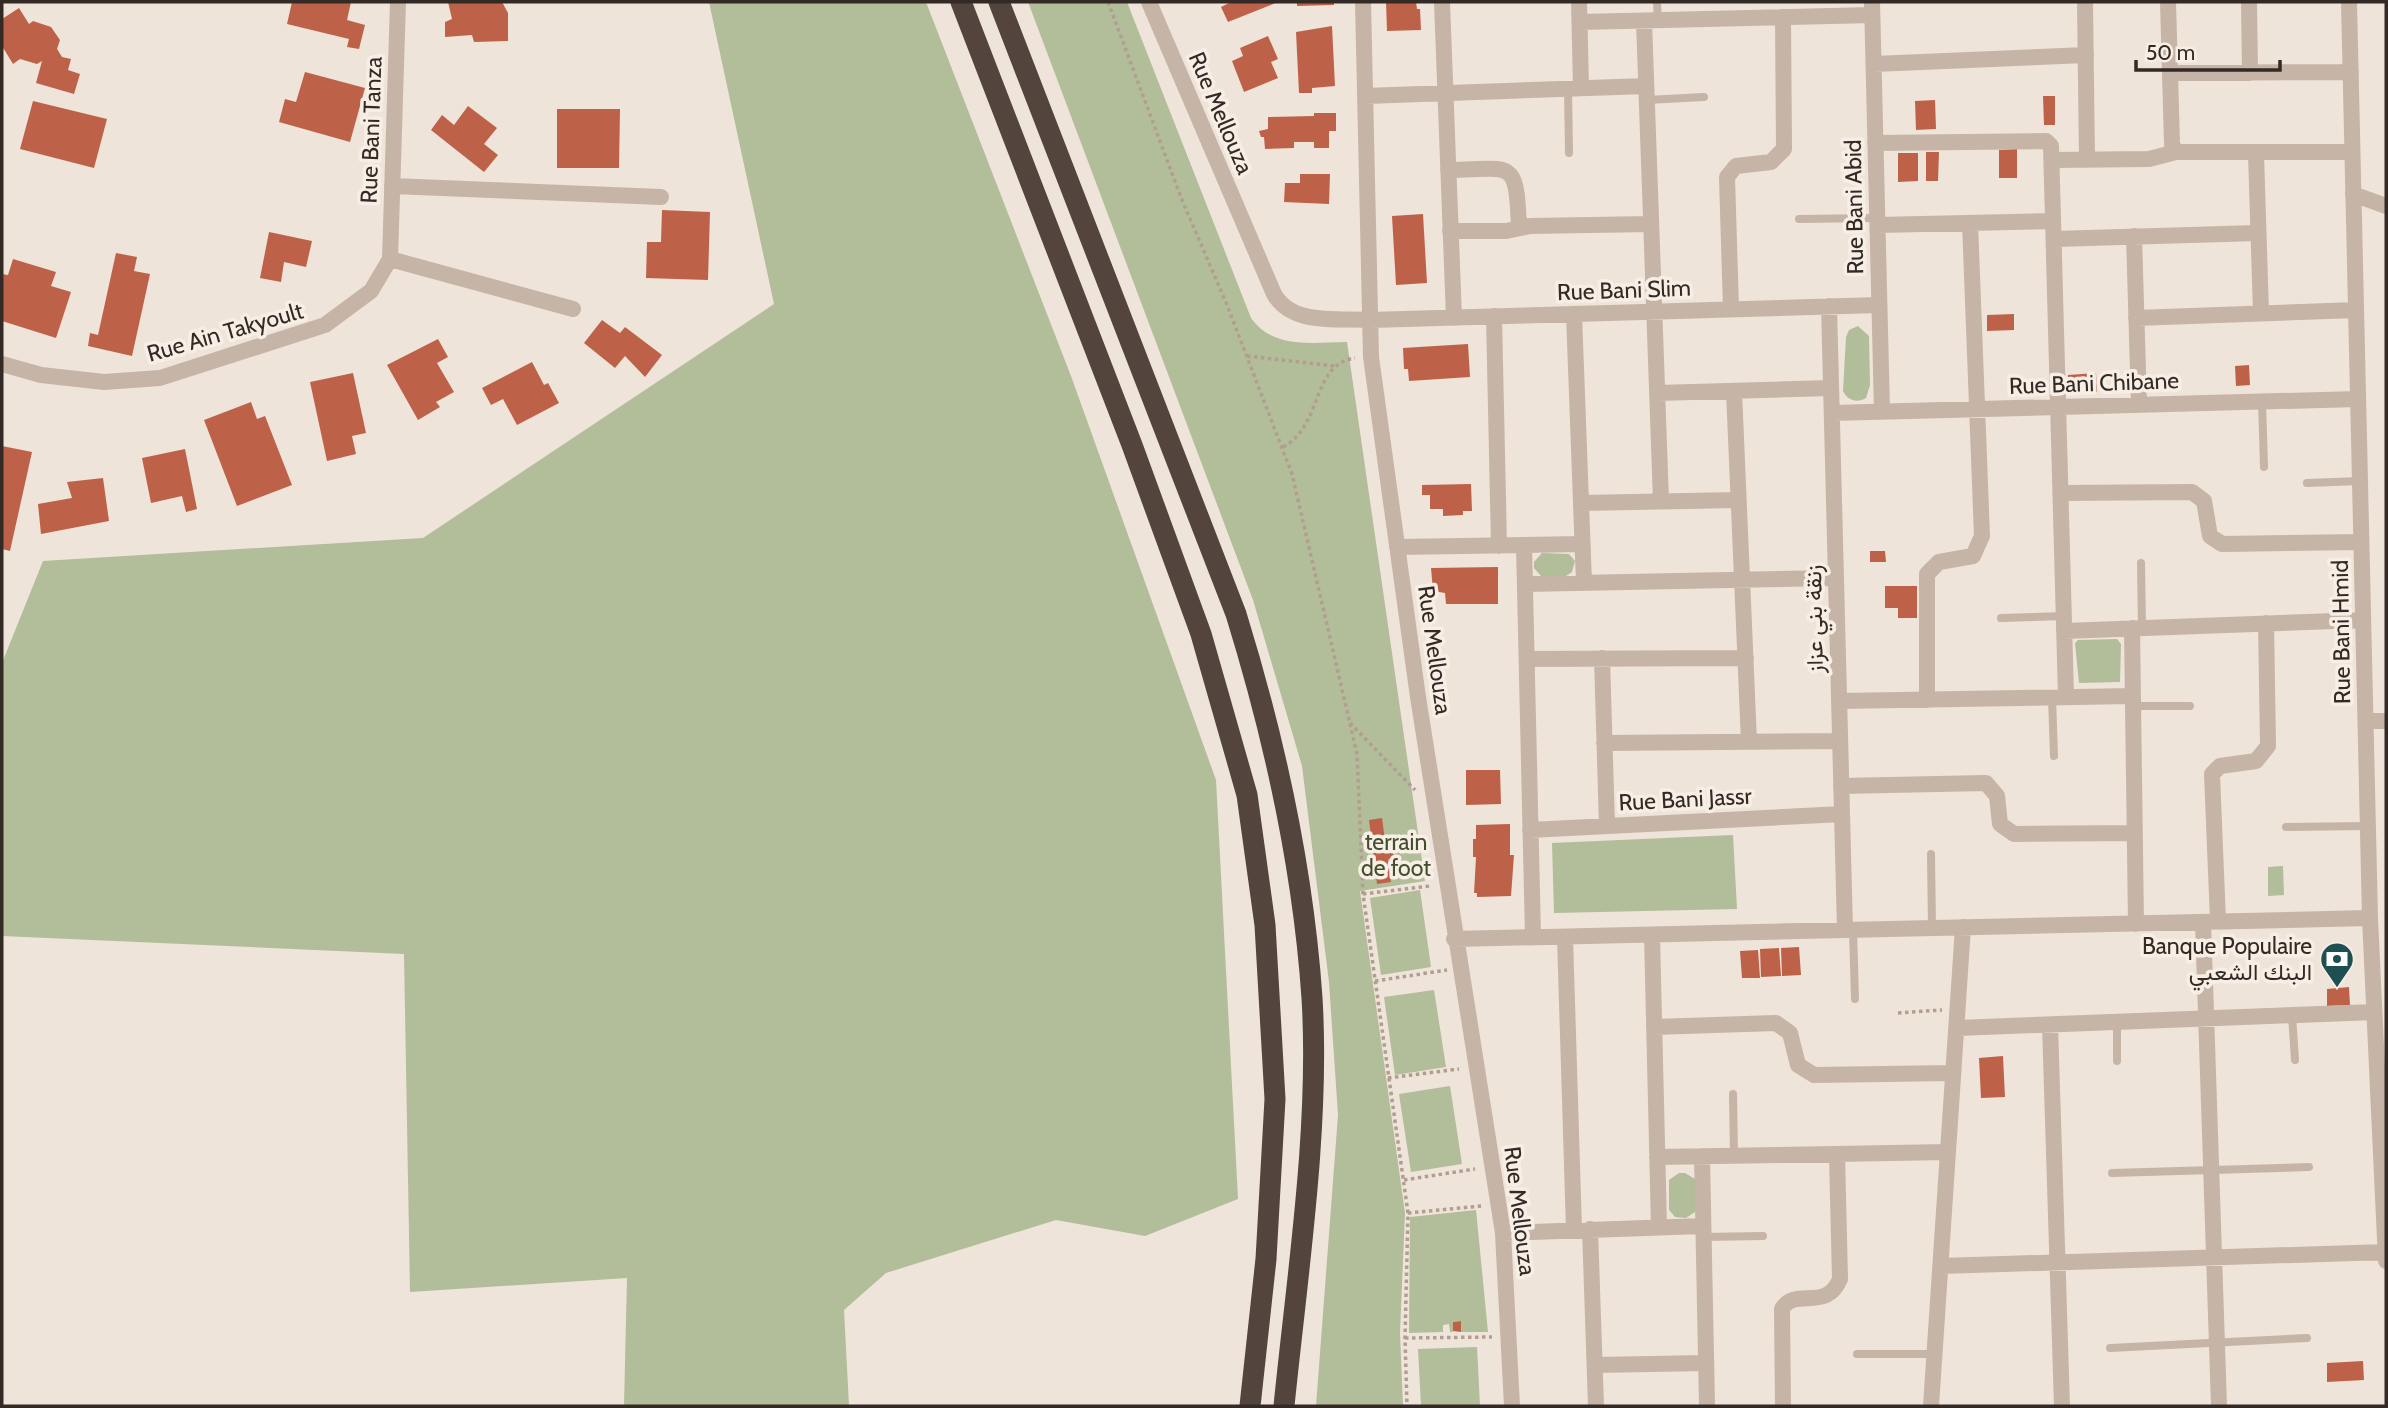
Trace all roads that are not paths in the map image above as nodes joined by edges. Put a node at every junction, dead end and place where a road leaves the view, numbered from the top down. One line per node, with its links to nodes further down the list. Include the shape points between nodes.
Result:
1 (398, 2): 37 (street, Rue Bani Tanza)
2 (961, 2): 167 (highway, via 1201,634 1247,795 1265,925 1275,1099)
3 (999, 2): 18 (highway)
4 (1009, 2): 18 (highway)
5 (1149, 2): 63 (street, Rue Mellouza, via 1278,301 1296,316)
6 (1363, 2): 27 (street)
7 (1442, 2): 26 (street)
8 (1579, 2): 17 (street)
9 (1657, 2): 16 (lane)
10 (2085, 2): 19 (street)
11 (2168, 2): 22 (street)
12 (2249, 2): 23 (street)
13 (2349, 2): 21 (street, Rue Bani Hmid)
14 (1872, 8): 15 (street); 20 (street, Rue Bani Abid)
15 (1783, 17): 16 (street); 55 (street, via 1784,149 1772,162 1736,166 1727,177)
16 (1651, 20): 17 (street); 25 (street)
17 (1580, 22): 24 (street)
18 (1014, 40): 168 (highway, via 1236,614 1262,696 1293,837 1312,1001 1311,1097)
19 (2086, 55): 20 (street); 35 (street)
20 (1874, 64): 29 (street, Rue Bani Abid)
21 (2351, 72): 23 (street); 31 (street, Rue Bani Hmid)
22 (2170, 73): 23 (street); 30 (street)
23 (2250, 73)
24 (1574, 88): 25 (street); 26 (street); 32 (lane)
25 (1647, 93): 28 (lane); 45 (street)
26 (1445, 94): 27 (street); 36 (street)
27 (1365, 96): 63 (street)
28 (1704, 97)
29 (1875, 143): 34 (street, via 2046,141); 42 (street, Rue Bani Abid)
30 (2176, 152): 33 (street); 35 (street, via 2159,159)
31 (2352, 152): 33 (street); 38 (street, Rue Bani Hmid)
32 (1569, 153)
33 (2256, 153): 48 (street)
34 (2052, 160): 35 (street); 43 (street)
35 (2087, 160)
36 (1448, 170): 46 (street, via 1499,169 1511,174 1517,183); 47 (street)
37 (392, 186): 39 (street); 51 (street, Rue Bani Tanza)
38 (2353, 194): 40 (street); 56 (street, Rue Bani Hmid)
39 (662, 197)
40 (2386, 206)
41 (1799, 219): 42 (lane)
42 (1877, 221): 44 (street); 52 (street, Rue Bani Abid)
43 (2053, 221): 44 (street); 50 (street)
44 (1970, 223): 72 (street)
45 (1651, 224): 46 (street); 57 (street)
46 (1519, 227): 47 (street)
47 (1450, 231): 61 (street)
48 (2258, 233): 49 (street); 58 (street)
49 (2134, 236): 50 (street); 62 (street)
50 (2054, 239): 71 (street)
51 (390, 259): 54 (street); 64 (street, Rue Ain Takyoult, via 371,291 325,326 160,378 104,382 41,375)
52 (1879, 304): 53 (street, Rue Bani Slim); 73 (street, Rue Bani Abid)
53 (1829, 306): 55 (street, Rue Bani Slim); 65 (street, زنقة بني عزاز)
54 (573, 309)
55 (1731, 309): 57 (street, Rue Bani Slim)
56 (2356, 310): 58 (street); 68 (street, Rue Bani Hmid)
57 (1654, 312): 59 (street, Rue Bani Slim); 67 (street)
58 (2261, 313): 62 (street)
59 (1574, 314): 60 (street, Rue Bani Slim); 81 (street)
60 (1494, 316): 61 (street, Rue Bani Slim); 85 (street)
61 (1454, 318): 63 (street, Rue Bani Slim)
62 (2136, 318): 70 (street)
63 (1370, 320): 86 (street, Rue Mellouza)
64 (2, 364)
65 (1831, 388): 66 (street); 74 (street, زنقة بني عزاز)
66 (1734, 391): 67 (street); 79 (street)
67 (1657, 393): 80 (street)
68 (2358, 399): 69 (street, Rue Bani Chibane); 76 (street, Rue Bani Hmid)
69 (2262, 401): 70 (street, Rue Bani Chibane); 75 (lane)
70 (2138, 405): 71 (street, Rue Bani Chibane)
71 (2059, 407): 72 (street, Rue Bani Chibane); 78 (street)
72 (1977, 409): 73 (street, Rue Bani Chibane); 101 (street, via 1981,541 1973,556 1939,562 1927,575)
73 (1882, 411): 74 (street, Rue Bani Chibane)
74 (1832, 412): 88 (street, زنقة بني عزاز)
75 (2264, 467)
76 (2360, 481): 77 (lane); 82 (street, Rue Bani Hmid)
77 (2307, 483)
78 (2061, 493): 82 (street, via 2192,492 2204,501 2210,536 2222,544); 94 (street)
79 (1738, 500): 80 (street); 89 (street)
80 (1661, 501): 81 (street)
81 (1581, 503): 83 (street)
82 (2361, 542): 93 (street, Rue Bani Hmid)
83 (1582, 544): 84 (street); 90 (street)
84 (1524, 545): 85 (street); 91 (street)
85 (1499, 546): 86 (street)
86 (1397, 547): 128 (street, Rue Mellouza)
87 (2141, 563): 96 (lane)
88 (1836, 578): 89 (street); 102 (street, زنقة بني عزاز)
89 (1742, 580): 90 (street); 98 (street)
90 (1584, 583): 91 (street)
91 (1525, 584): 99 (street)
92 (2001, 618): 94 (lane)
93 (2363, 620): 95 (street); 106 (street, Rue Bani Hmid)
94 (2064, 623): 96 (street); 100 (street)
95 (2266, 623): 96 (street); 120 (street, via 2268,746 2256,761 2220,766 2212,774)
96 (2137, 628): 103 (street)
97 (1602, 658): 98 (street); 99 (street); 109 (street)
98 (1745, 658): 108 (street)
99 (1527, 659): 116 (street)
100 (2059, 697): 101 (street); 103 (street); 110 (lane)
101 (1927, 700): 102 (street)
102 (1839, 701): 107 (street, زنقة بني عزاز)
103 (2133, 701): 104 (lane); 117 (street)
104 (2190, 706)
105 (2386, 720): 106 (street)
106 (2365, 721): 114 (street, Rue Bani Hmid)
107 (1840, 741): 108 (street); 111 (street, زنقة بني عزاز)
108 (1749, 742): 109 (street)
109 (1605, 743): 113 (street)
110 (2054, 756)
111 (1841, 786): 112 (street, زنقة بني عزاز); 117 (street, via 1986,783 1997,796 2000,824 2014,834)
112 (1842, 814): 113 (street, Rue Bani Jassr); 124 (street, زنقة بني عزاز)
113 (1607, 826): 116 (street, Rue Bani Jassr)
114 (2368, 826): 115 (lane); 119 (street, Rue Bani Hmid)
115 (2286, 827)
116 (1530, 830): 126 (street)
117 (2135, 833): 121 (street)
118 (1931, 854): 122 (lane)
119 (2376, 906): 120 (street); 130 (street, Rue Bani Hmid)
120 (2210, 922): 121 (street); 132 (street)
121 (2136, 924): 123 (street)
122 (1932, 928): 123 (street); 124 (street)
123 (1963, 928): 136 (street)
124 (1849, 930): 125 (street); 129 (lane)
125 (1652, 935): 127 (street); 135 (street)
126 (1533, 937): 127 (street); 128 (street)
127 (1565, 937): 151 (street)
128 (1454, 939): 153 (street, Rue Mellouza)
129 (1855, 999)
130 (2374, 1012): 131 (street); 141 (street, Rue Bani Hmid)
131 (2292, 1015): 132 (street); 137 (lane)
132 (2206, 1018): 133 (street); 148 (street)
133 (2116, 1022): 134 (street); 138 (lane)
134 (2050, 1025): 136 (street); 158 (street)
135 (1654, 1027): 139 (street, via 1776,1023 1790,1033 1798,1065 1814,1075); 146 (street)
136 (1956, 1028): 139 (street)
137 (2295, 1060)
138 (2118, 1061)
139 (1953, 1073): 142 (street)
140 (1733, 1094): 144 (lane)
141 (2383, 1106): 155 (street, Rue Bani Hmid)
142 (1948, 1152): 143 (street); 159 (street)
143 (1837, 1154): 144 (street); 172 (street, via 1840,1279 1824,1297 1794,1299 1782,1309)
144 (1734, 1155): 145 (street)
145 (1702, 1156): 146 (street); 152 (street)
146 (1657, 1157): 150 (street)
147 (2309, 1167): 148 (lane)
148 (2211, 1170): 149 (lane); 156 (street)
149 (2112, 1173)
150 (1659, 1227): 151 (street); 152 (street)
151 (1582, 1230): 153 (street); 166 (street)
152 (1703, 1231): 154 (lane); 165 (street)
153 (1503, 1233): 169 (street, Rue Mellouza)
154 (1763, 1236)
155 (2386, 1252): 156 (street); 157 (street, Rue Bani Hmid)
156 (2214, 1258): 158 (street); 161 (street)
157 (2386, 1261)
158 (2058, 1263): 159 (street); 174 (street)
159 (1941, 1266): 164 (street)
160 (2307, 1338): 161 (lane)
161 (2217, 1343): 162 (lane); 175 (street)
162 (2110, 1348)
163 (1857, 1354): 164 (lane)
164 (1935, 1354): 173 (street)
165 (1706, 1363): 166 (street); 171 (street)
166 (1595, 1366): 170 (street)
167 (1250, 1406)
168 (1284, 1406)
169 (1512, 1406)
170 (1596, 1406)
171 (1707, 1406)
172 (1783, 1406)
173 (1931, 1406)
174 (2062, 1406)
175 (2219, 1406)

